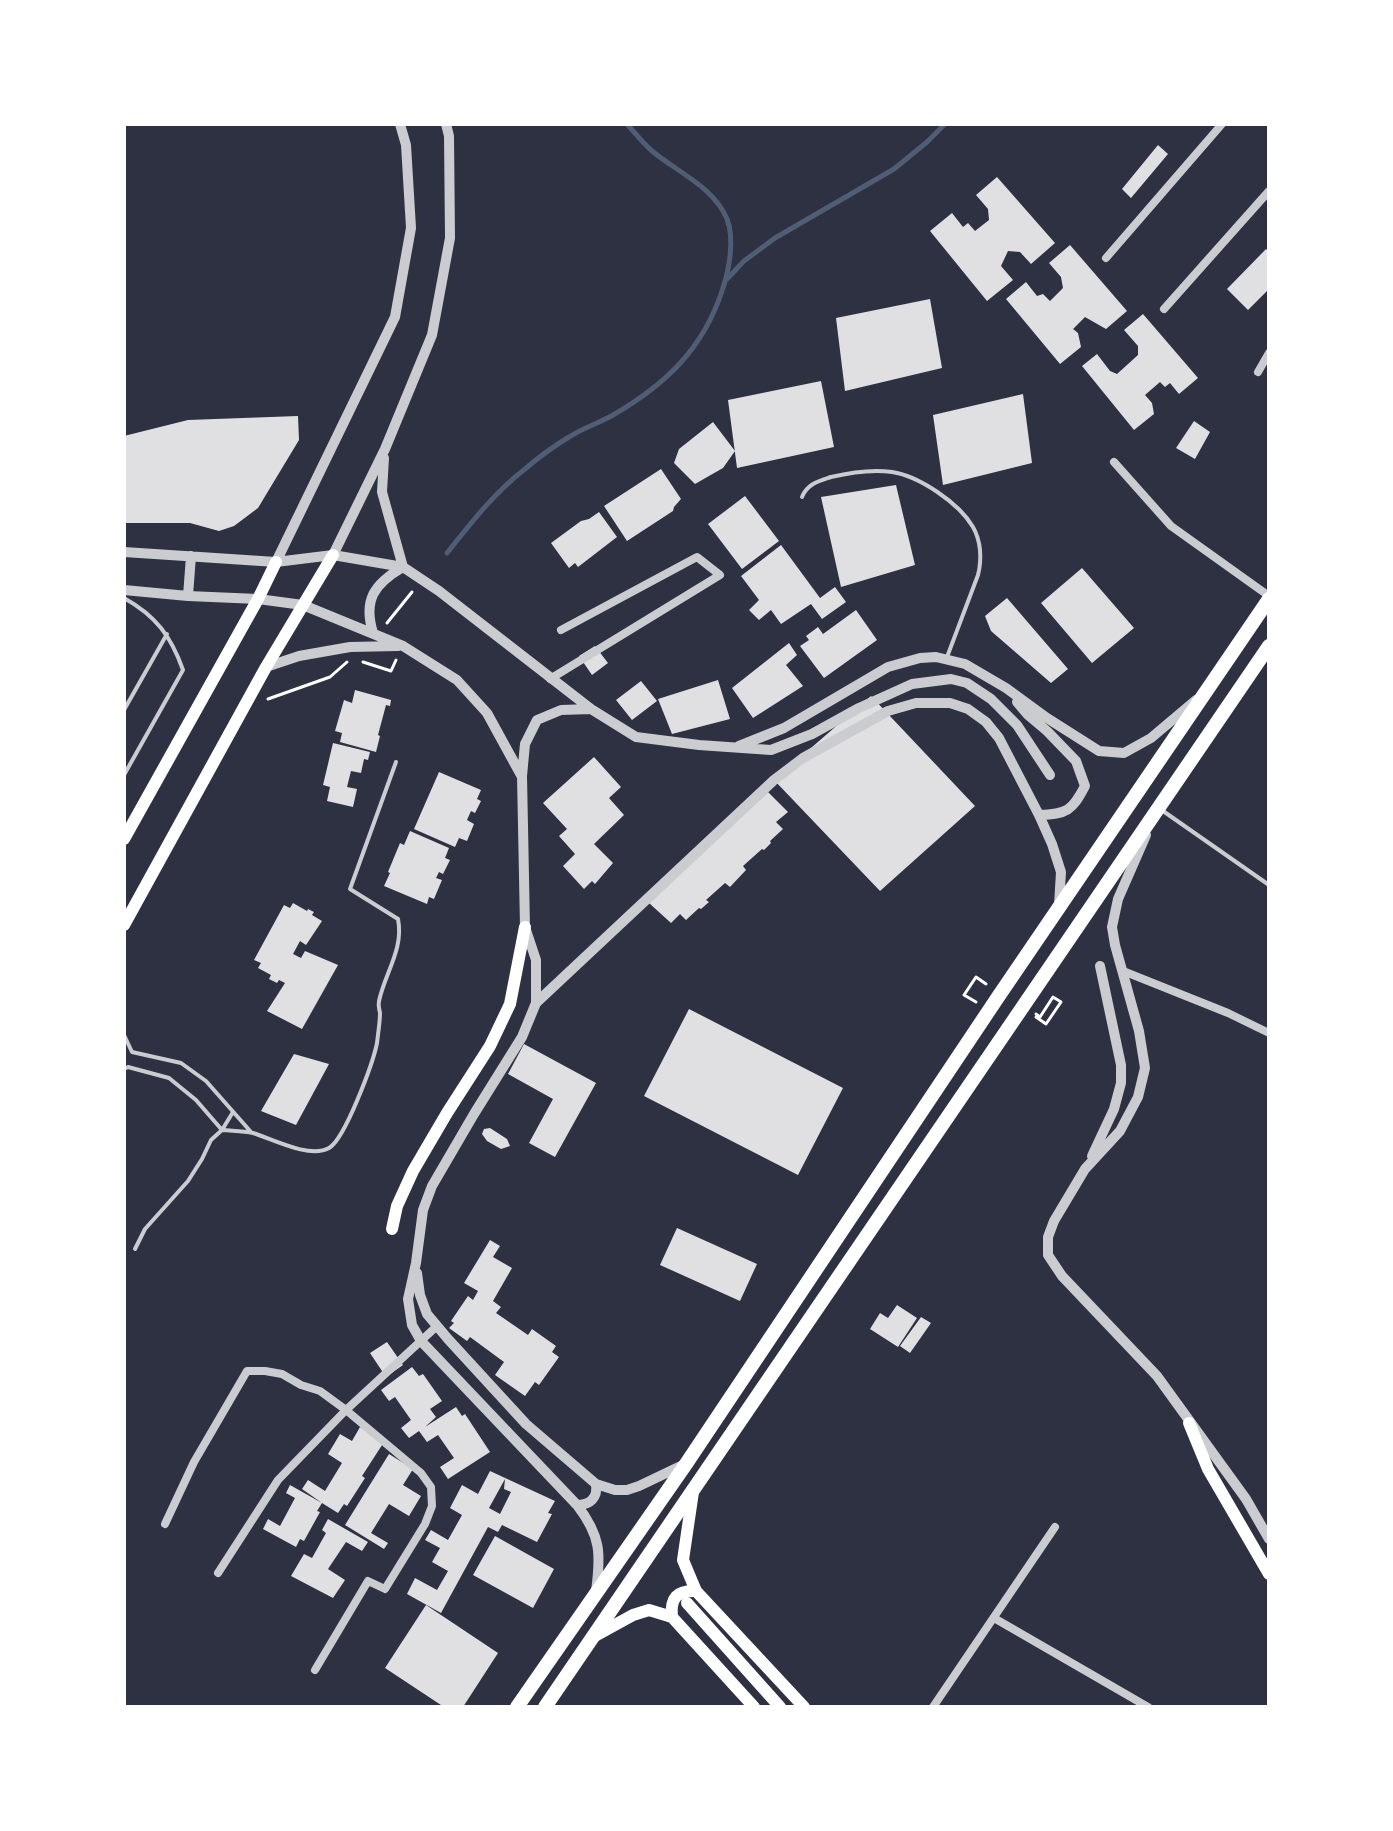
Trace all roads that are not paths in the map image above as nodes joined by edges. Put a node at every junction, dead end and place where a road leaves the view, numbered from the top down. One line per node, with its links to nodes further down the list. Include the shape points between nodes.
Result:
1 (400, 124): 15 (street, via 411,228 395,317)
2 (446, 124): 9 (street, via 450,238 445,266 432,335)
3 (1222, 124): 5 (street)
4 (1269, 191): 6 (street)
5 (1106, 258)
6 (1164, 309)
7 (1269, 353): 8 (street)
8 (1258, 372)
9 (385, 449): 13 (street); 16 (street, via 382,492)
10 (1114, 462): 20 (street, via 1171,526)
11 (802, 497): 28 (lane, via 819,481 860,470 894,472 928,486 972,526 981,564)
12 (124, 552): 14 (street)
13 (333, 555): 15 (street); 16 (street); 22 (main road)
14 (191, 556): 15 (street); 18 (street)
15 (276, 562): 21 (main road)
16 (403, 567): 24 (street, via 373,592); 30 (street)
17 (124, 590): 18 (street)
18 (188, 596): 21 (street)
19 (124, 598): 25 (lane)
20 (1269, 598): 32 (main road)
21 (258, 599): 22 (street); 42 (main road)
22 (303, 605): 24 (street); 29 (main road)
23 (561, 630): 30 (street, via 697,557 720,575)
24 (373, 633): 26 (street)
25 (167, 634): 34 (lane); 37 (lane, via 183,670)
26 (403, 646): 29 (street, via 350,647); 39 (street, via 457,680 487,713)
27 (1269, 646): 40 (main road)
28 (946, 659): 31 (street); 35 (street, via 920,658 888,667 784,728)
29 (266, 667): 45 (main road)
30 (550, 679): 33 (street)
31 (1006, 688): 32 (street, via 1099,751 1124,753 1151,738); 41 (street, via 1076,761 1085,786 1075,805 1058,814)
32 (1206, 691): 44 (main road)
33 (591, 709): 35 (street, via 636,737); 39 (street, via 561,710 537,720 525,744)
34 (124, 710)
35 (735, 748): 38 (street, via 771,750 912,684 951,679 991,699 1017,725)
36 (396, 762): 55 (lane, via 350,889 398,919 401,933 378,1003 377,1046 353,1111 329,1149 311,1152)
37 (124, 775)
38 (1050, 775)
39 (522, 776): 46 (street)
40 (1158, 807): 43 (lane); 48 (street, via 1118,899 1112,927); 66 (main road)
41 (1039, 815): 44 (street, via 1061,872); 49 (street, via 999,738 968,709 916,703 888,711 774,780)
42 (124, 839)
43 (1269, 885)
44 (1058, 909): 64 (main road)
45 (124, 925)
46 (525, 927): 49 (street, via 536,960); 57 (main road, via 510,1004 413,1171)
47 (1100, 966): 56 (street, via 1121,1083)
48 (1123, 971): 50 (street); 56 (street, via 1145,1068 1138,1097 1120,1131)
49 (536, 1003): 59 (street, via 522,1037 432,1186)
50 (1269, 1033)
51 (124, 1035): 53 (lane, via 132,1052 181,1063 206,1081)
52 (124, 1069): 54 (lane, via 169,1078)
53 (233, 1112): 54 (lane); 55 (lane)
54 (222, 1130): 55 (lane); 58 (lane)
55 (251, 1132)
56 (1085, 1169): 63 (street, via 1054,1221 1048,1255 1157,1376)
57 (392, 1229)
58 (135, 1249)
59 (416, 1263): 60 (street, via 420,1295); 61 (street, via 408,1299)
60 (437, 1326): 61 (street); 65 (street, via 526,1424)
61 (421, 1341): 62 (street); 67 (street)
62 (346, 1410): 68 (street, via 282,1374 247,1371); 71 (street, via 278,1480); 79 (street, via 421,1473 431,1487 432,1506 385,1589 368,1581)
63 (1189, 1423): 70 (street); 72 (main road, via 1208,1469)
64 (686, 1464): 65 (street, via 627,1490); 74 (main road)
65 (596, 1484): 67 (street, via 595,1498)
66 (693, 1489): 73 (main road, via 683,1560); 78 (main road)
67 (577, 1505): 74 (street, via 589,1520 600,1556)
68 (165, 1524)
69 (1055, 1527): 77 (street)
70 (1269, 1539)
71 (218, 1573)
72 (1269, 1574)
73 (696, 1591): 76 (main road, via 676,1596); 84 (main road)
74 (595, 1596): 80 (main road)
75 (687, 1603): 83 (main road)
76 (672, 1617): 78 (main road, via 649,1610); 82 (main road)
77 (994, 1618): 85 (street); 86 (street)
78 (590, 1639): 81 (main road)
79 (315, 1670)
80 (517, 1707)
81 (545, 1707)
82 (754, 1707)
83 (780, 1707)
84 (804, 1707)
85 (933, 1707)
86 (1148, 1707)

